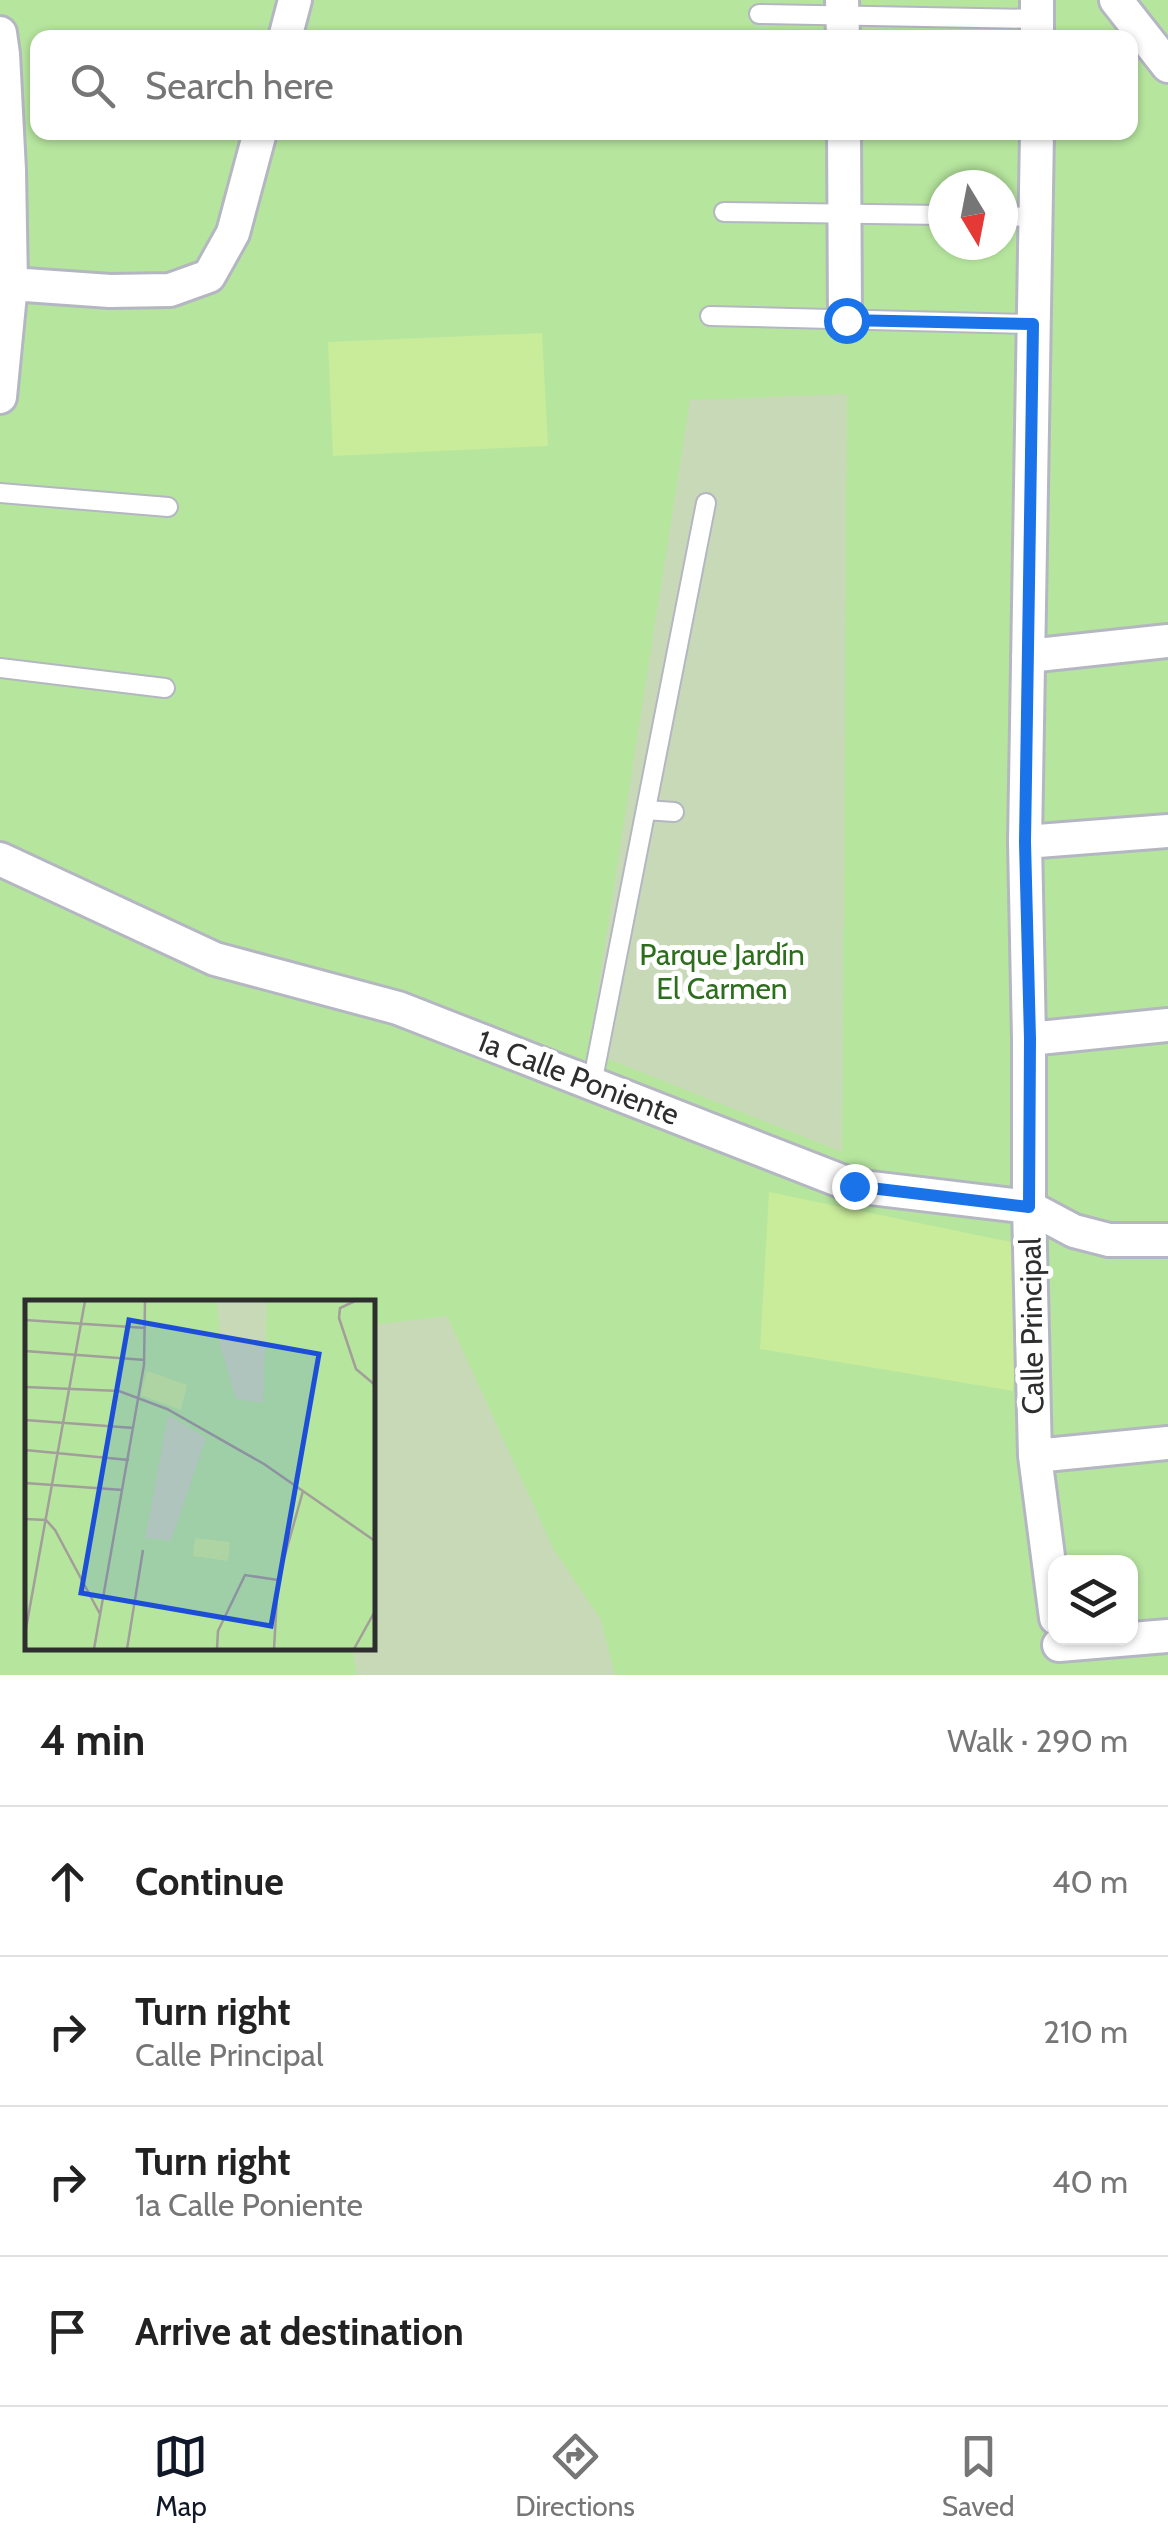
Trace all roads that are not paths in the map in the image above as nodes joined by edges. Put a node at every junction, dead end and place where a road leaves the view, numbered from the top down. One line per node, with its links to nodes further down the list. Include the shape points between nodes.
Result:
1 (295, 0): 6 (street)
2 (1116, 0): 8 (street)
3 (759, 14): 4 (lane)
4 (842, 18): 5 (lane)
5 (1037, 19)
6 (288, 30)
7 (1, 47): 17 (street)
8 (1168, 66)
9 (262, 140): 17 (street, via 233,233 208,276 170,290)
10 (844, 140): 13 (street)
11 (1037, 140): 16 (street, Calle Principal)
12 (724, 212): 13 (lane)
13 (844, 214): 14 (lane); 19 (street)
14 (928, 215)
15 (1018, 216): 16 (lane)
16 (1037, 217): 20 (street, Calle Principal)
17 (11, 284): 21 (street)
18 (710, 316): 19 (lane)
19 (846, 320): 20 (lane)
20 (1033, 324): 26 (street, Calle Principal)
21 (0, 397)
22 (0, 493): 24 (lane)
23 (706, 503): 29 (lane)
24 (168, 506)
25 (1168, 641): 26 (street)
26 (1028, 656): 32 (street, Calle Principal)
27 (0, 668): 28 (lane)
28 (165, 688)
29 (646, 810): 30 (lane); 36 (lane)
30 (674, 812)
31 (1168, 831): 32 (street)
32 (1025, 842): 35 (street, Calle Principal)
33 (0, 859): 36 (street, 1a Calle Poniente, via 215,959 398,1008)
34 (1168, 1025): 35 (street)
35 (1030, 1039): 37 (street, Calle Principal)
36 (592, 1084): 37 (street, 1a Calle Poniente, via 854,1186)
37 (1029, 1207): 38 (street, 1a Calle Poniente, via 1074,1231 1109,1240); 40 (street, Calle Principal)
38 (1168, 1240)
39 (1168, 1443): 40 (street)
40 (1035, 1456): 41 (street, Calle Principal)
41 (1048, 1558)
42 (1168, 1636): 43 (street)
43 (1138, 1638)

